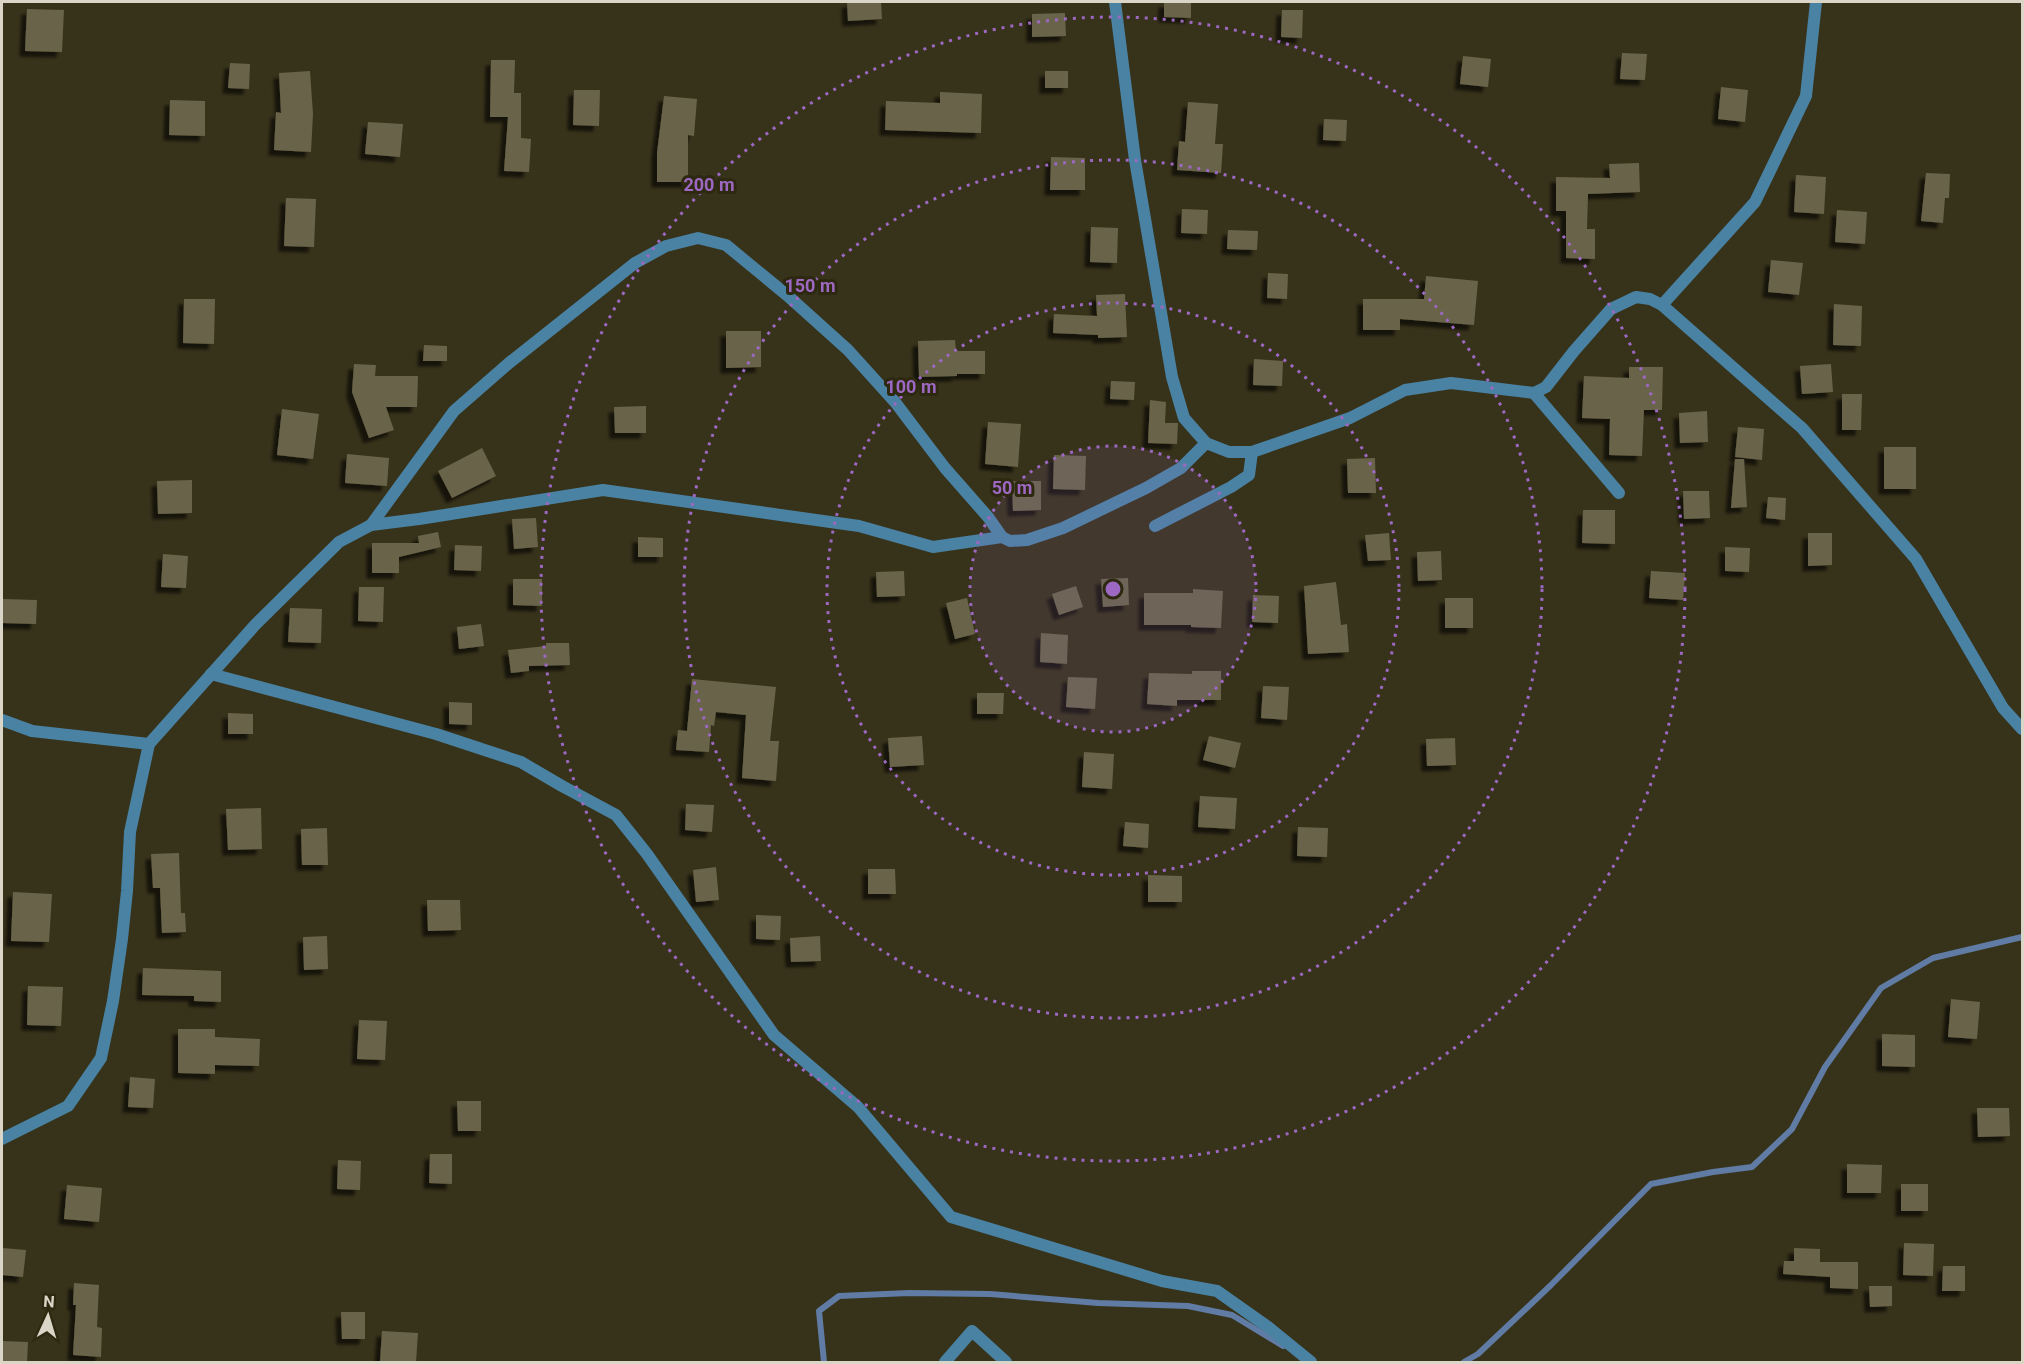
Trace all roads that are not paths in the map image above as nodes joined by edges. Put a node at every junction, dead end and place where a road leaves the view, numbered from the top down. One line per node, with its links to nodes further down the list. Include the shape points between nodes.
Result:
1 (1115, 2): 5 (street, via 1136,171 1172,376 1184,418)
2 (1816, 2): 3 (street, via 1806,96 1755,202)
3 (1662, 305): 4 (street, via 1636,297 1611,309 1546,387); 13 (street, via 1802,428 1916,559 2002,708)
4 (1534, 393): 6 (street, via 1451,383 1405,390 1350,418); 7 (street)
5 (1206, 443): 6 (street, via 1229,452); 10 (street, via 1181,468 1063,528 1027,540)
6 (1252, 452): 9 (street, via 1249,475)
7 (1619, 493)
8 (371, 525): 10 (street, via 603,490 859,526 933,547); 10 (street, via 454,411 635,263 666,246 698,238 726,245 848,350 895,402); 11 (street, via 339,542)
9 (1155, 526)
10 (1002, 537)
11 (211, 674): 14 (street); 18 (street, via 436,734 521,762 616,815 774,1035 858,1107 951,1217 1162,1281 1217,1291)
12 (2, 720): 14 (street, via 32,731)
13 (2022, 729)
14 (149, 744): 15 (street, via 130,832 122,939 101,1058 68,1106)
15 (2, 1138)
16 (945, 1362): 17 (street, via 972,1331)
17 (1006, 1362)
18 (1311, 1362)

